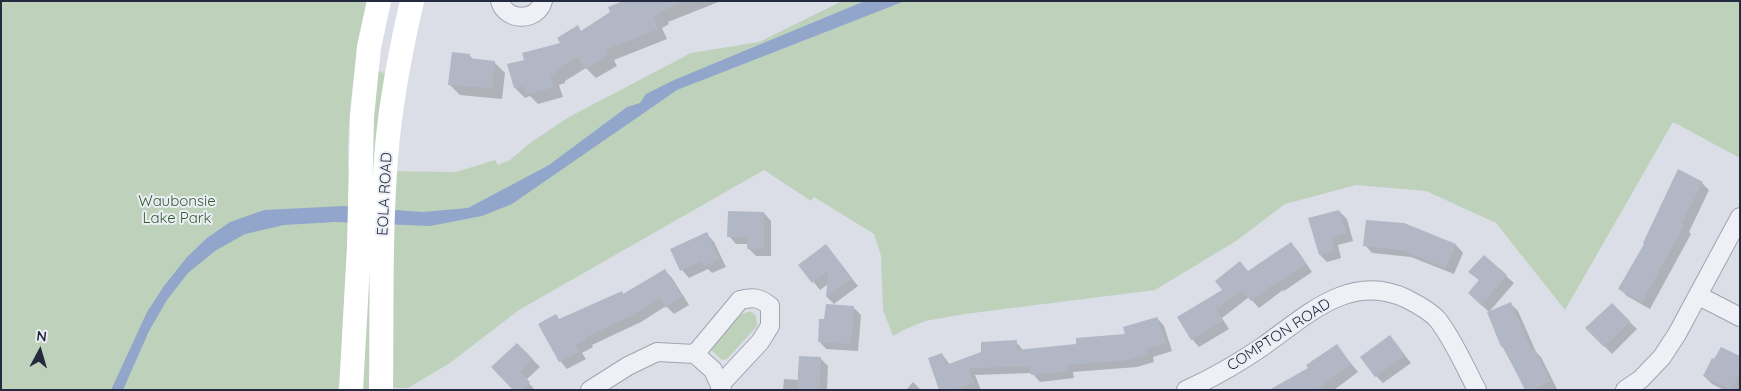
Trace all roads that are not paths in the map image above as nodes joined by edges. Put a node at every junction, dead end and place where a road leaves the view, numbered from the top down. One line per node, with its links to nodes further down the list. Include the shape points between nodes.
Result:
1 (379, 1): 10 (main road, EOLA ROAD, via 369,47 362,116)
2 (412, 1): 11 (main road, EOLA ROAD, via 400,52 386,157)
3 (500, 1): 4 (street, via 506,12 525,17 535,13)
4 (543, 1)
5 (1740, 217): 6 (street)
6 (1699, 296): 7 (street); 15 (street, via 1662,357)
7 (1740, 318)
8 (695, 354): 9 (street, via 713,370); 9 (street, via 740,300 762,299 770,306 770,326); 12 (street, via 657,352)
9 (721, 387)
10 (351, 390)
11 (381, 390)
12 (590, 390)
13 (1186, 390): 14 (street, COMPTON ROAD, via 1231,367 1334,298 1367,290 1400,296 1437,319)
14 (1477, 390)
15 (1625, 390)

